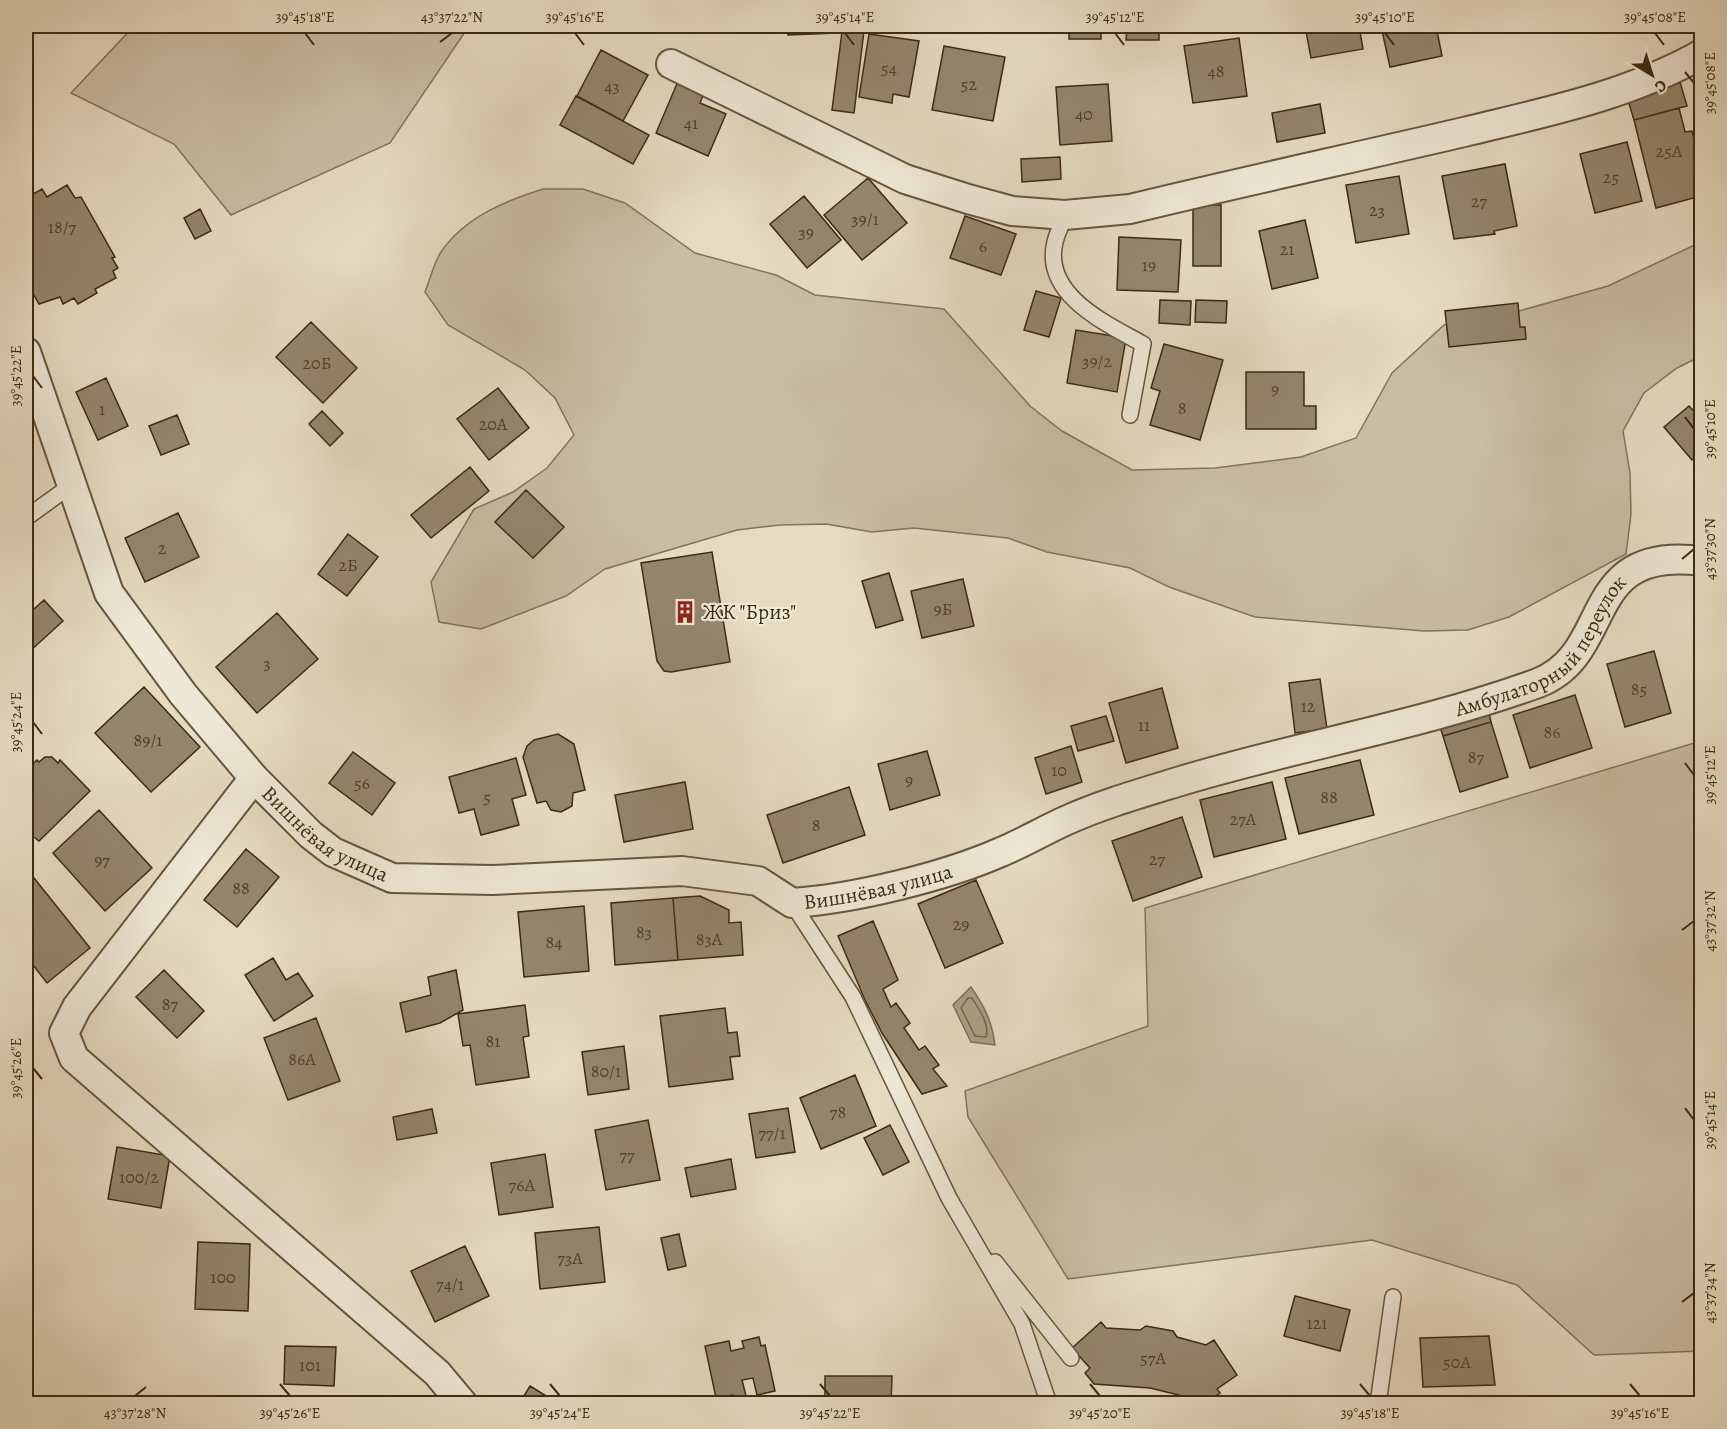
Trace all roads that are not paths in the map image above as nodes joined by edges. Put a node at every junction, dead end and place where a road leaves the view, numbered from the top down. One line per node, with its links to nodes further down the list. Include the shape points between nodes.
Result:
1 (1701, 54): 3 (street, via 1613,95 1130,209)
2 (671, 64): 3 (street, via 905,179 1012,211)
3 (1065, 215): 5 (lane, via 1054,244 1064,291 1096,318 1143,344)
4 (26, 352): 6 (street, Вишнёвая улица)
5 (1130, 415)
6 (69, 486): 7 (lane); 10 (street, Вишнёвая улица, via 109,592 183,694)
7 (26, 518)
8 (1701, 561): 9 (street, Амбулаторный переулок, via 1668,559 1629,572 1608,592 1566,665 1541,682)
9 (1376, 732): 11 (street, Вишнёвая улица, via 1184,780 1066,820 1001,852 950,871 814,902)
10 (254, 778): 11 (street, Вишнёвая улица, via 333,852 392,878 492,880 682,871 758,881); 15 (street, Вишнёвая улица, via 77,1007 64,1033 74,1058 437,1373)
11 (792, 903): 12 (lane, via 852,997)
12 (962, 1221): 14 (lane); 16 (lane, via 1022,1324)
13 (1393, 1297): 17 (lane)
14 (1071, 1359)
15 (463, 1404)
16 (1049, 1404)
17 (1378, 1404)

